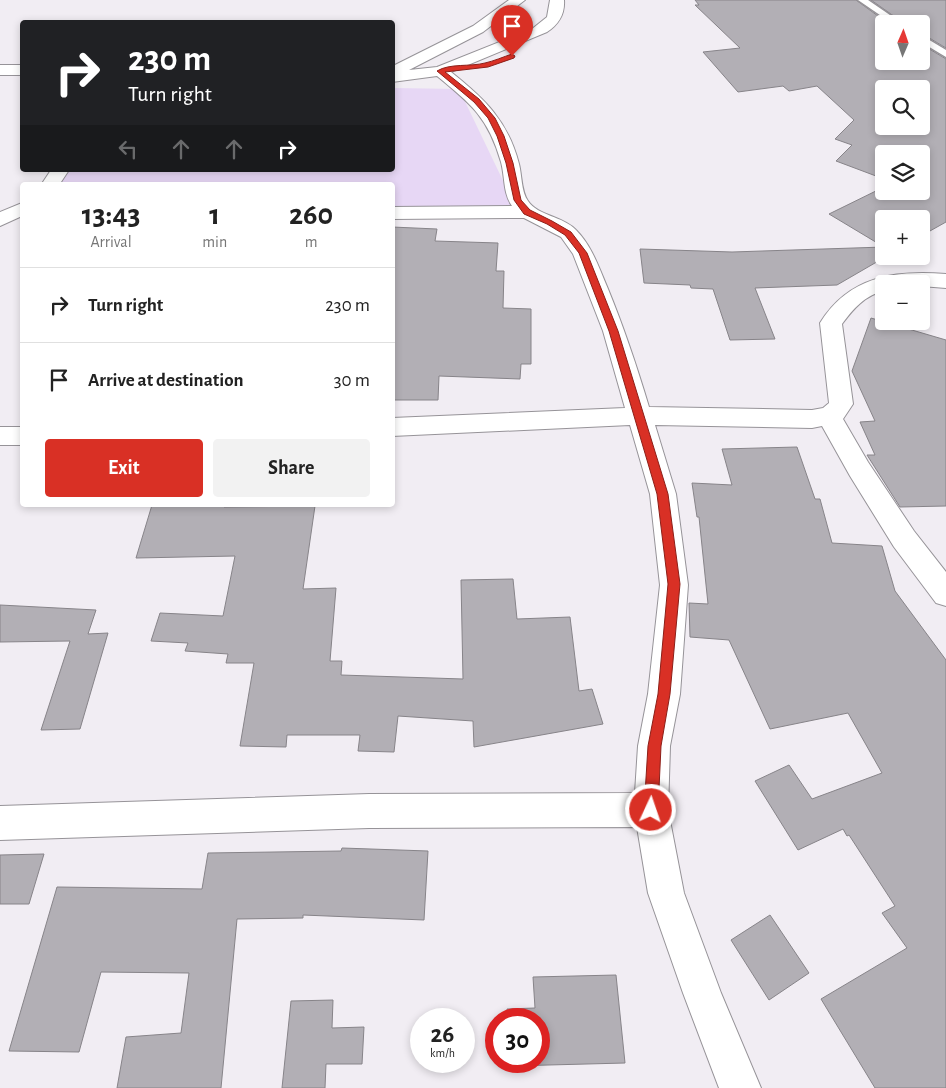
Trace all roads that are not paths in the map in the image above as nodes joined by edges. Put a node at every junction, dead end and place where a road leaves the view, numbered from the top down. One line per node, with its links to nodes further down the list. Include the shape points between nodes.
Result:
1 (518, 0): 9 (street, via 478,29 429,56)
2 (557, 0): 10 (street, via 556,16 551,24 520,40 518,52 512,56 488,65)
3 (862, 0): 4 (lane)
4 (885, 15)
5 (930, 44): 6 (lane)
6 (946, 54)
7 (0, 70): 8 (street)
8 (20, 70)
9 (395, 70)
10 (445, 70): 11 (street); 13 (street, via 491,118 510,163 518,200)
11 (395, 77)
12 (20, 209): 15 (street)
13 (527, 212): 14 (street); 21 (street, via 568,234 583,253 614,331)
14 (395, 213)
15 (0, 220)
16 (20, 221): 17 (street)
17 (0, 223)
18 (930, 280): 19 (street)
19 (946, 281)
20 (875, 286): 22 (street, via 847,301 831,324 841,404)
21 (640, 416): 22 (street, via 792,419); 23 (street); 27 (street, via 663,494 674,584 664,694 654,746)
22 (829, 416): 26 (street, via 858,469 904,539)
23 (395, 426)
24 (0, 436): 25 (street)
25 (20, 436)
26 (946, 594)
27 (651, 810): 28 (street, via 369,811); 29 (street, via 666,893)
28 (0, 823)
29 (740, 1088)

